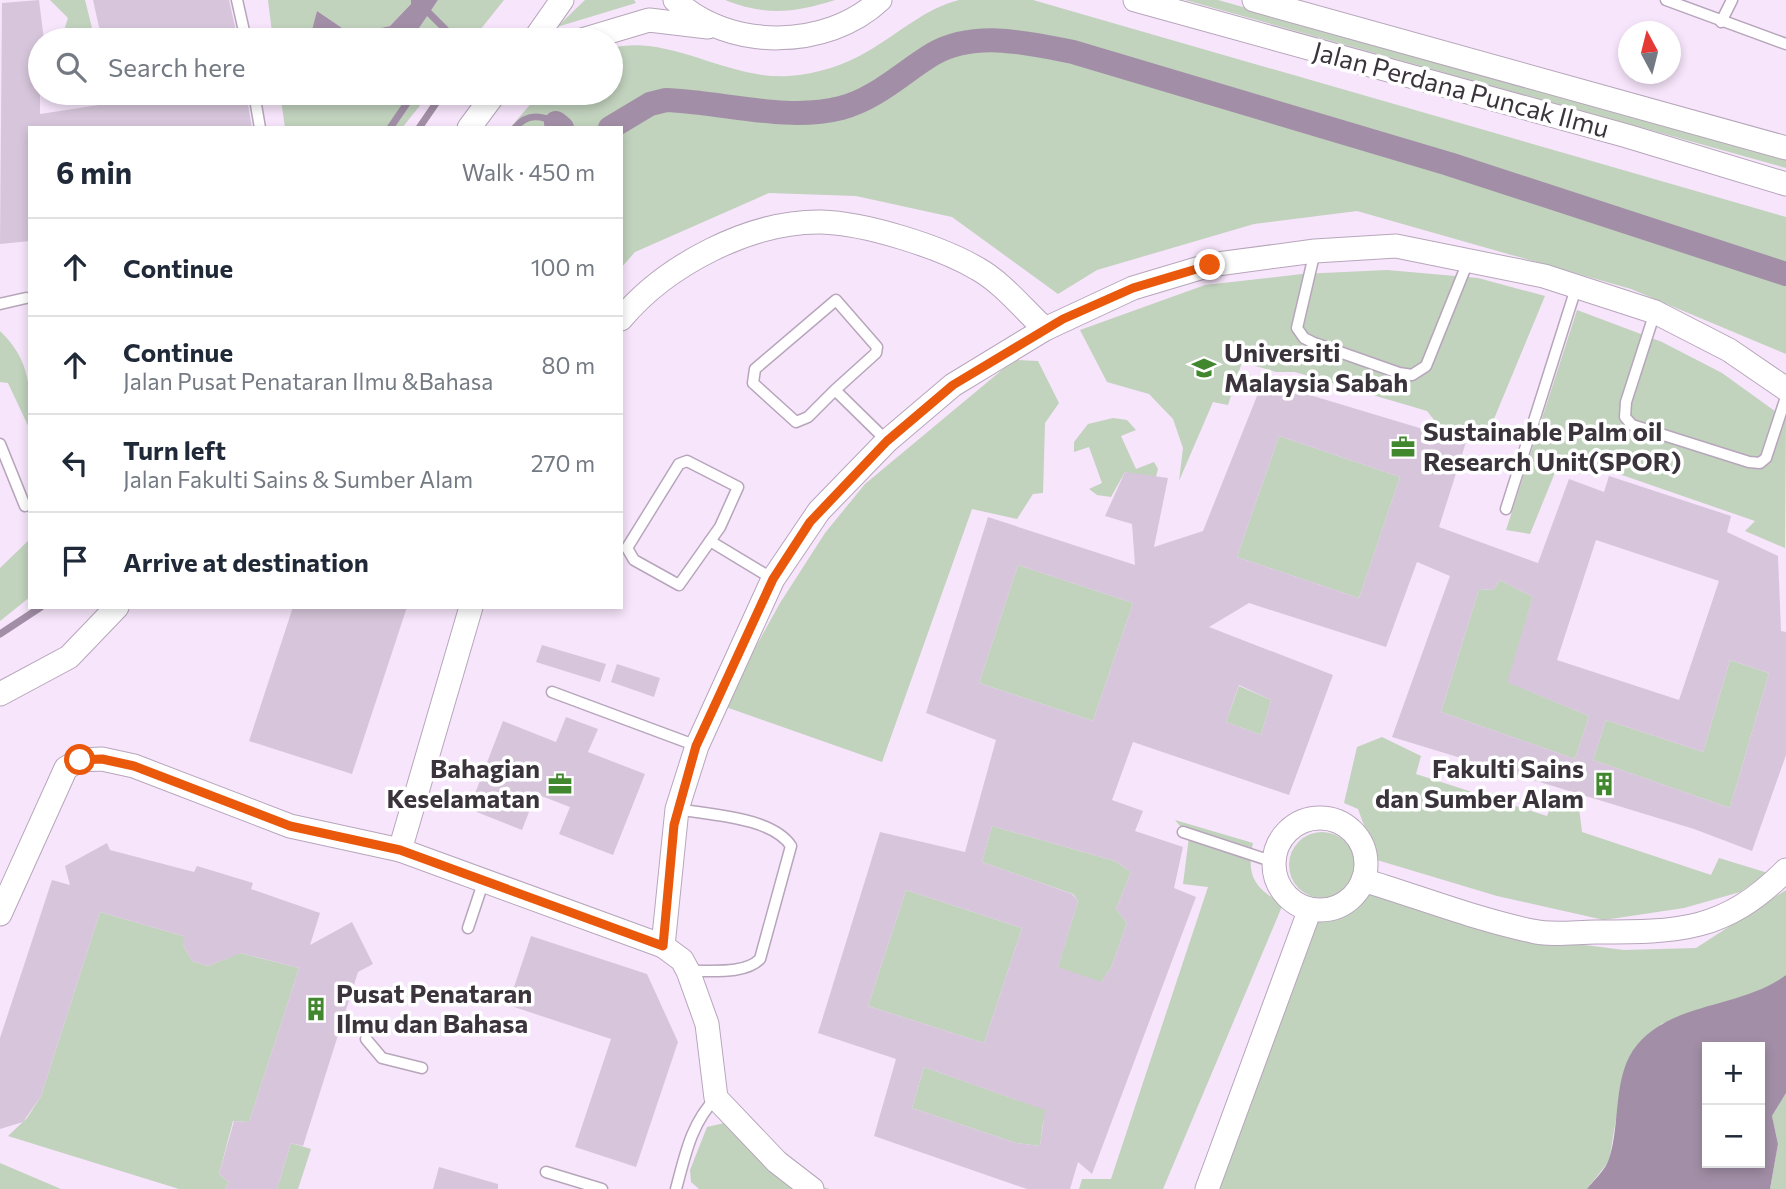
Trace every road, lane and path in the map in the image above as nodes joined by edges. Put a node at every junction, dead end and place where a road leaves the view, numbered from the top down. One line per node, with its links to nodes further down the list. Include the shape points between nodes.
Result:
1 (237, 0): 10 (lane)
2 (562, 0): 11 (street)
3 (675, 0): 13 (street)
4 (880, 0): 13 (street, via 838,27 799,37 760,38)
5 (1135, 0): 20 (street, Jalan Perdana Puncak Ilmu)
6 (1254, 0): 19 (street, Jalan Perdana Puncak Ilmu)
7 (1666, 0): 9 (lane)
8 (1732, 0): 9 (lane)
9 (1721, 22): 14 (lane)
10 (243, 28)
11 (542, 28)
12 (622, 28): 13 (street, via 649,20)
13 (721, 28)
14 (1786, 44)
15 (256, 105): 17 (lane)
16 (486, 105): 18 (street)
17 (260, 126)
18 (470, 126)
19 (1786, 148)
20 (1786, 184)
21 (1315, 251): 22 (street, via 1396,246); 22 (lane, via 1297,328 1304,338 1412,375 1426,366); 28 (street, via 1210,265 1133,288)
22 (1469, 259): 23 (street)
23 (1577, 285): 26 (street); 35 (lane)
24 (28, 301): 25 (lane)
25 (0, 304)
26 (1655, 312): 29 (street, via 1729,350); 31 (lane, via 1626,402 1626,417 1632,425 1760,463)
27 (623, 316): 28 (street, via 695,257 753,232 821,222 908,238 980,269)
28 (1045, 329): 32 (street, via 953,385)
29 (1786, 389)
30 (835, 390): 30 (lane, via 876,353 877,346 836,300 755,369 753,377 753,383 796,422 808,417); 32 (lane)
31 (1786, 397)
32 (887, 441): 37 (street, via 819,511)
33 (0, 444): 34 (lane)
34 (25, 506)
35 (1506, 509)
36 (710, 541): 36 (lane, via 738,487 687,461 679,464 627,548 634,560 679,585); 37 (lane)
37 (773, 579): 42 (street)
38 (115, 609): 41 (street, via 69,657)
39 (470, 609): 45 (street)
40 (552, 692): 42 (lane)
41 (0, 694)
42 (696, 746): 43 (street)
43 (677, 809): 53 (street); 54 (lane, via 766,826 783,835 791,846 760,959 738,969)
44 (1183, 832): 46 (lane)
45 (400, 850): 49 (street); 51 (street, via 290,826 134,766 80,760 66,768)
46 (1274, 862): 48 (street, via 1277,848 1295,826 1322,819 1349,829 1358,839 1366,866); 50 (street, via 1283,892)
47 (1786, 870): 48 (street, via 1752,902 1728,916 1696,927 1637,932 1534,932)
48 (1363, 880): 50 (street, via 1348,901)
49 (483, 883): 52 (lane); 53 (street)
50 (1310, 909): 62 (street)
51 (0, 914)
52 (468, 928)
53 (663, 946): 54 (street, via 682,960)
54 (688, 971): 57 (street, via 706,1024)
55 (366, 1039): 56 (lane, via 382,1059)
56 (422, 1068)
57 (716, 1098): 60 (lane, via 701,1112 691,1133); 61 (street, via 777,1162)
58 (547, 1172): 59 (lane)
59 (602, 1189)
60 (676, 1189)
61 (813, 1189)
62 (1207, 1189)

